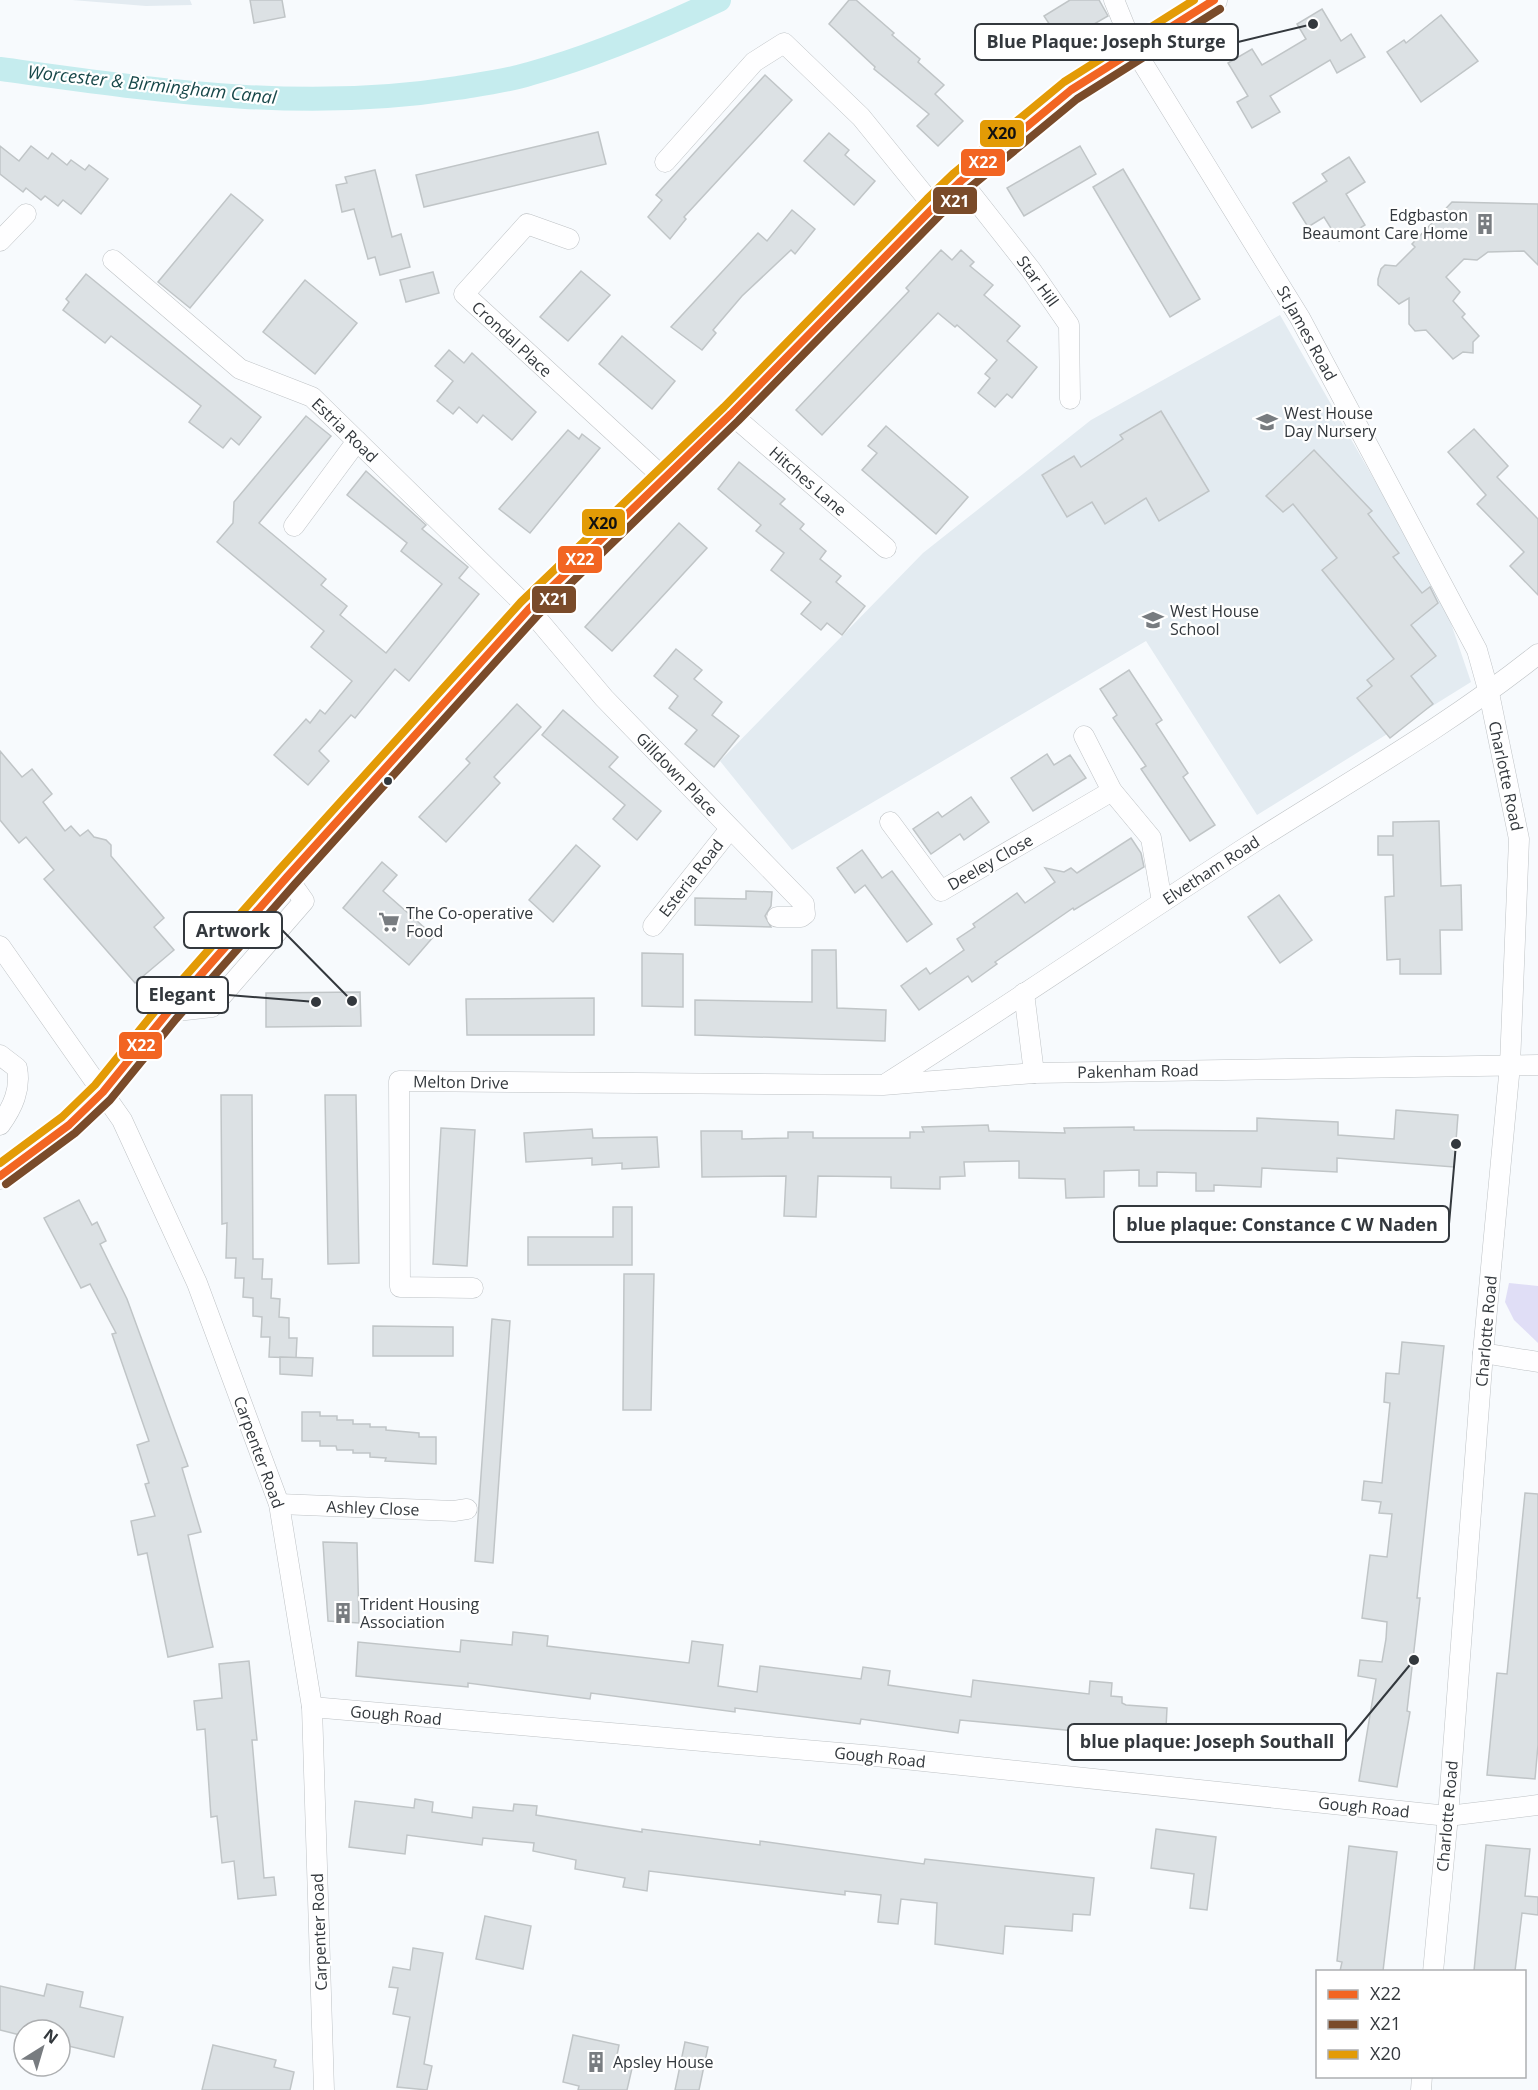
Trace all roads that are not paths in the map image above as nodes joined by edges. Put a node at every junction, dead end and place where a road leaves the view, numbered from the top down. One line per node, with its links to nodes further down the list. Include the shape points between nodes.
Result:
1 (1114, 0): 3 (street, St James Road)
2 (1214, 0): 3 (street)
3 (1134, 49): 5 (street, via 1071,90); 19 (street, St James Road, via 1300,318 1477,650)
4 (665, 162): 6 (street, via 754,62 784,43 861,117)
5 (961, 181): 6 (street); 11 (street, Star Hill, via 1069,325)
6 (934, 207): 12 (street)
7 (26, 214): 9 (street)
8 (568, 239): 14 (street, Crondal Place, via 527,224 464,294)
9 (0, 242)
10 (113, 260): 13 (street, Estria Road, via 240,369 312,397)
11 (1070, 399)
12 (731, 414): 14 (street); 16 (street, Hitches Lane)
13 (357, 441): 15 (street); 17 (street, Estria Road)
14 (663, 478): 17 (street)
15 (294, 526)
16 (886, 548)
17 (529, 609): 23 (street, Gilldown Place, via 604,698); 35 (street, via 287,877)
18 (1538, 654): 19 (street, Elvetham Road)
19 (1489, 693): 24 (street, Elvetham Road); 30 (street, Charlotte Road, via 1519,839)
20 (1084, 736): 21 (street)
21 (1112, 791): 22 (street, Deeley Close, via 941,891); 24 (street, via 1151,838)
22 (890, 822)
23 (730, 829): 25 (street, Gilldown Place, via 806,909 801,917); 26 (street, Esteria Road)
24 (1162, 902): 28 (street, Elvetham Road)
25 (777, 917)
26 (653, 926)
27 (0, 946): 35 (street, Carpenter Road)
28 (1024, 993): 32 (street); 34 (street, Elvetham Road)
29 (0, 1055): 36 (street, via 17,1068 20,1083)
30 (1510, 1065): 31 (street, Pakenham Road); 32 (street, Pakenham Road); 39 (street, Charlotte Road)
31 (1538, 1065)
32 (1034, 1073): 34 (street, Pakenham Road)
33 (765, 1082): 34 (street, Pakenham Road); 38 (street, Melton Drive, via 668,1085 399,1081 399,1287)
34 (883, 1085)
35 (103, 1092): 37 (street, via 69,1125); 41 (street, Carpenter Road, via 122,1120 197,1283)
36 (0, 1125)
37 (0, 1176)
38 (473, 1288)
39 (1483, 1353): 40 (street); 45 (street, Charlotte Road)
40 (1538, 1362)
41 (279, 1504): 42 (street, Ashley Close); 43 (street, Carpenter Road)
42 (467, 1509)
43 (312, 1707): 45 (street, Gough Road, via 874,1756); 47 (street, Carpenter Road)
44 (1538, 1804): 45 (street, Gough Road)
45 (1448, 1816): 46 (street, Charlotte Road)
46 (1433, 1970)
47 (324, 2090)

